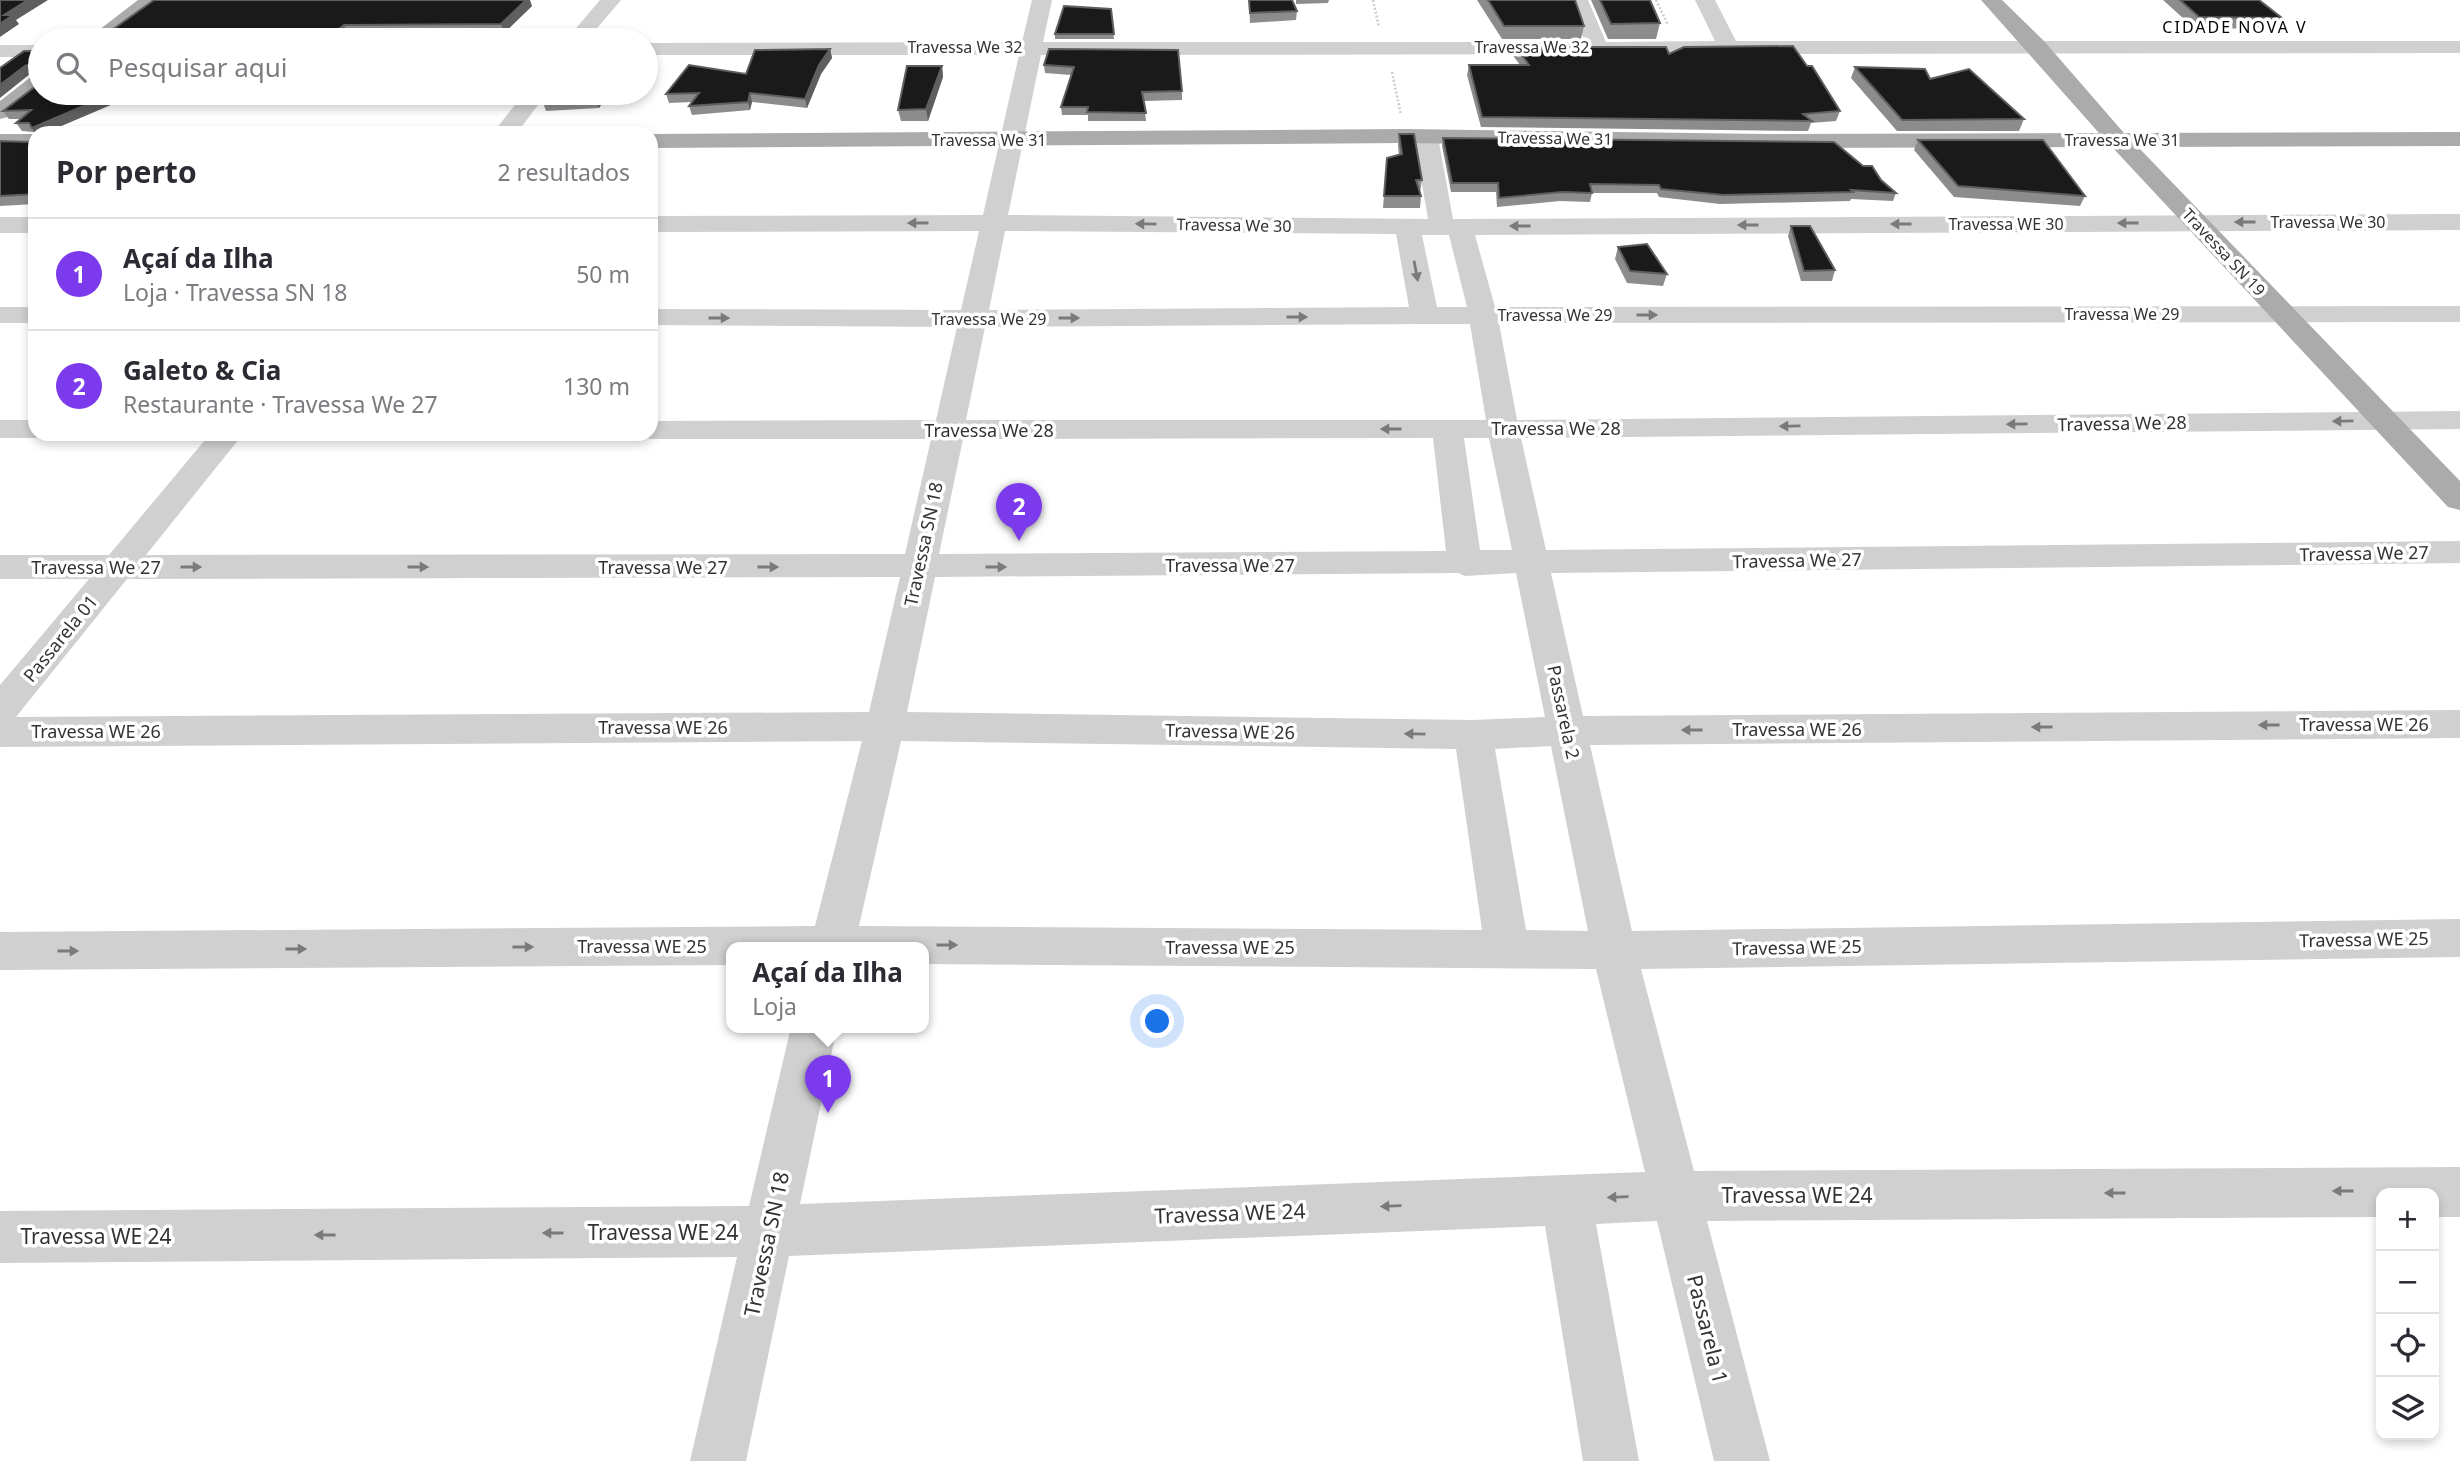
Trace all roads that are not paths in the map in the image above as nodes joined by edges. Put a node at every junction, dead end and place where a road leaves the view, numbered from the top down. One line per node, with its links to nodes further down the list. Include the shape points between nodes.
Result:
1 (151, 0): 7 (main road)
2 (611, 0): 8 (street)
3 (1042, 0): 9 (street)
4 (1578, 0): 11 (street)
5 (1705, 0): 12 (street)
6 (1991, 0): 10 (main road, Travessa SN 19)
7 (112, 28)
8 (586, 28)
9 (1032, 46): 11 (street, Travessa We 32); 14 (street, Travessa We 32); 23 (street)
10 (2036, 46): 12 (street, Travessa We 32); 13 (street, Travessa We 32); 24 (main road, Travessa SN 19)
11 (1598, 47): 12 (street, Travessa We 32)
12 (1728, 47)
13 (2460, 47)
14 (658, 49)
15 (0, 51): 16 (street)
16 (28, 51)
17 (28, 90): 19 (main road)
18 (527, 105): 20 (street)
19 (0, 111)
20 (510, 126)
21 (1416, 136): 23 (main road, Travessa We 31); 24 (main road, Travessa We 31); 36 (street, Passarela 2)
22 (2460, 139): 24 (main road, Travessa We 31)
23 (1010, 140): 27 (main road, Travessa We 31); 30 (street, Travessa SN 18)
24 (2118, 140): 28 (main road, Travessa SN 19)
25 (0, 141): 26 (main road)
26 (28, 141)
27 (658, 141)
28 (2197, 222): 29 (street, Travessa We 30, one-way to 28); 34 (street, Travessa WE 30, one-way to 34); 37 (main road, Travessa SN 19)
29 (2460, 222)
30 (995, 223): 31 (street, Travessa We 30, one-way to 31); 35 (street, Travessa We 30, one-way to 30); 44 (street, Travessa SN 18)
31 (658, 224)
32 (0, 225): 33 (street)
33 (28, 225)
34 (1816, 225): 36 (street, Travessa We 30, one-way to 36)
35 (1408, 227): 36 (street, Travessa We 30); 42 (street, one-way to 42)
36 (1451, 227): 41 (street, Passarela 2)
37 (2283, 314): 38 (street, Travessa We 29); 41 (street, Travessa We 29, one-way to 37); 45 (main road, Travessa SN 19)
38 (2460, 314)
39 (0, 315): 40 (street)
40 (28, 315)
41 (1483, 315): 42 (street, Travessa We 29); 50 (street, Passarela 2)
42 (1425, 316): 44 (street, Travessa We 29, one-way to 42)
43 (658, 317): 44 (street, Travessa We 29, one-way to 44)
44 (973, 319): 52 (street, Travessa SN 18)
45 (2384, 421): 46 (street, Travessa We 28); 50 (street, Travessa We 28, one-way to 50); 54 (main road, Travessa SN 19)
46 (2460, 421)
47 (0, 429): 48 (street)
48 (28, 429)
49 (1447, 429): 50 (street, Travessa We 28); 52 (street, Travessa We 28, one-way to 52); 56 (street)
50 (1503, 429): 57 (street, Passarela 2)
51 (658, 430): 52 (street, Travessa We 28)
52 (948, 430): 60 (street, Travessa SN 18)
53 (221, 441): 59 (street, Passarela 01)
54 (2460, 500)
55 (2460, 552): 57 (street, Travessa We 27)
56 (1465, 564): 57 (street, Travessa We 27); 60 (street, Travessa We 27, one-way to 56)
57 (1532, 564): 64 (street, Passarela 2)
58 (0, 567): 59 (street, Travessa We 27)
59 (118, 567): 60 (street, Travessa We 27, one-way to 60); 61 (street, Passarela 01)
60 (918, 567): 63 (street, Travessa SN 18)
61 (0, 711)
62 (2460, 724): 64 (street, Travessa WE 26, one-way to 64)
63 (885, 726): 65 (street, Travessa WE 26); 66 (street, Travessa WE 26, one-way to 63); 68 (street, Travessa SN 18)
64 (1568, 731): 66 (street, Travessa WE 26); 72 (street, Passarela 2)
65 (0, 732)
66 (1473, 735): 71 (street)
67 (2460, 938): 72 (street, Travessa WE 25)
68 (833, 942)
69 (929, 946): 71 (street, Travessa WE 25, one-way to 71)
70 (726, 947): 73 (street, Travessa WE 25, one-way to 70)
71 (1507, 948): 72 (street, Travessa WE 25)
72 (1614, 950): 76 (street, Passarela 2)
73 (0, 951)
74 (813, 1033): 78 (street, Travessa SN 18)
75 (2460, 1192): 76 (street, Travessa WE 24, one-way to 76)
76 (1674, 1196): 77 (street, Travessa WE 24, one-way to 77); 82 (street, Passarela 1)
77 (1566, 1199): 78 (street, Travessa WE 24, one-way to 78); 81 (street)
78 (768, 1231): 79 (street, Travessa WE 24, one-way to 79); 80 (street, Travessa SN 18)
79 (0, 1237)
80 (718, 1461)
81 (1611, 1461)
82 (1742, 1461)

